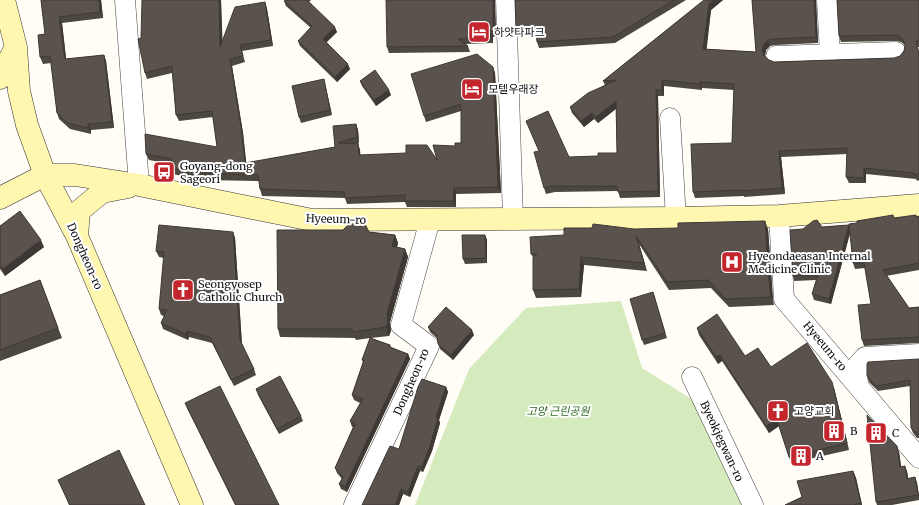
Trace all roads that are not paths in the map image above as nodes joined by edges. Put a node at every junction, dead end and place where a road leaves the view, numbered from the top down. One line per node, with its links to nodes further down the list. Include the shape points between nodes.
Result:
1 (4, 0): 5 (main road, Dongheon-ro)
2 (125, 0): 12 (street)
3 (506, 0): 17 (street)
4 (827, 0): 7 (street)
5 (16, 48): 9 (main road); 11 (main road, Dongheon-ro, via 19,91)
6 (896, 52): 7 (street)
7 (830, 54): 8 (street)
8 (776, 56)
9 (0, 78)
10 (670, 118): 16 (street)
11 (45, 174): 12 (main road, Hyeeum-ro, via 75,175); 13 (main road, Hyeeum-ro); 19 (main road, Dongheon-ro)
12 (139, 185): 18 (main road, Hyeeum-ro, via 312,220); 19 (main road, via 102,192 79,210)
13 (0, 198)
14 (919, 205): 15 (main road, Hyeeum-ro)
15 (779, 216): 16 (main road, Hyeeum-ro); 22 (street, Hyeeum-ro, via 784,299)
16 (676, 218): 17 (main road, Hyeeum-ro)
17 (513, 219): 18 (main road, Hyeeum-ro)
18 (430, 220): 25 (street, Dongheon-ro, via 401,326 429,346)
19 (77, 236): 24 (main road, Dongheon-ro)
20 (919, 354): 22 (street, via 865,357 857,366)
21 (692, 377): 26 (street, Byeokjegwan-ro)
22 (858, 385): 23 (street, Hyeeum-ro)
23 (919, 458)
24 (192, 505)
25 (354, 505)
26 (752, 505)

